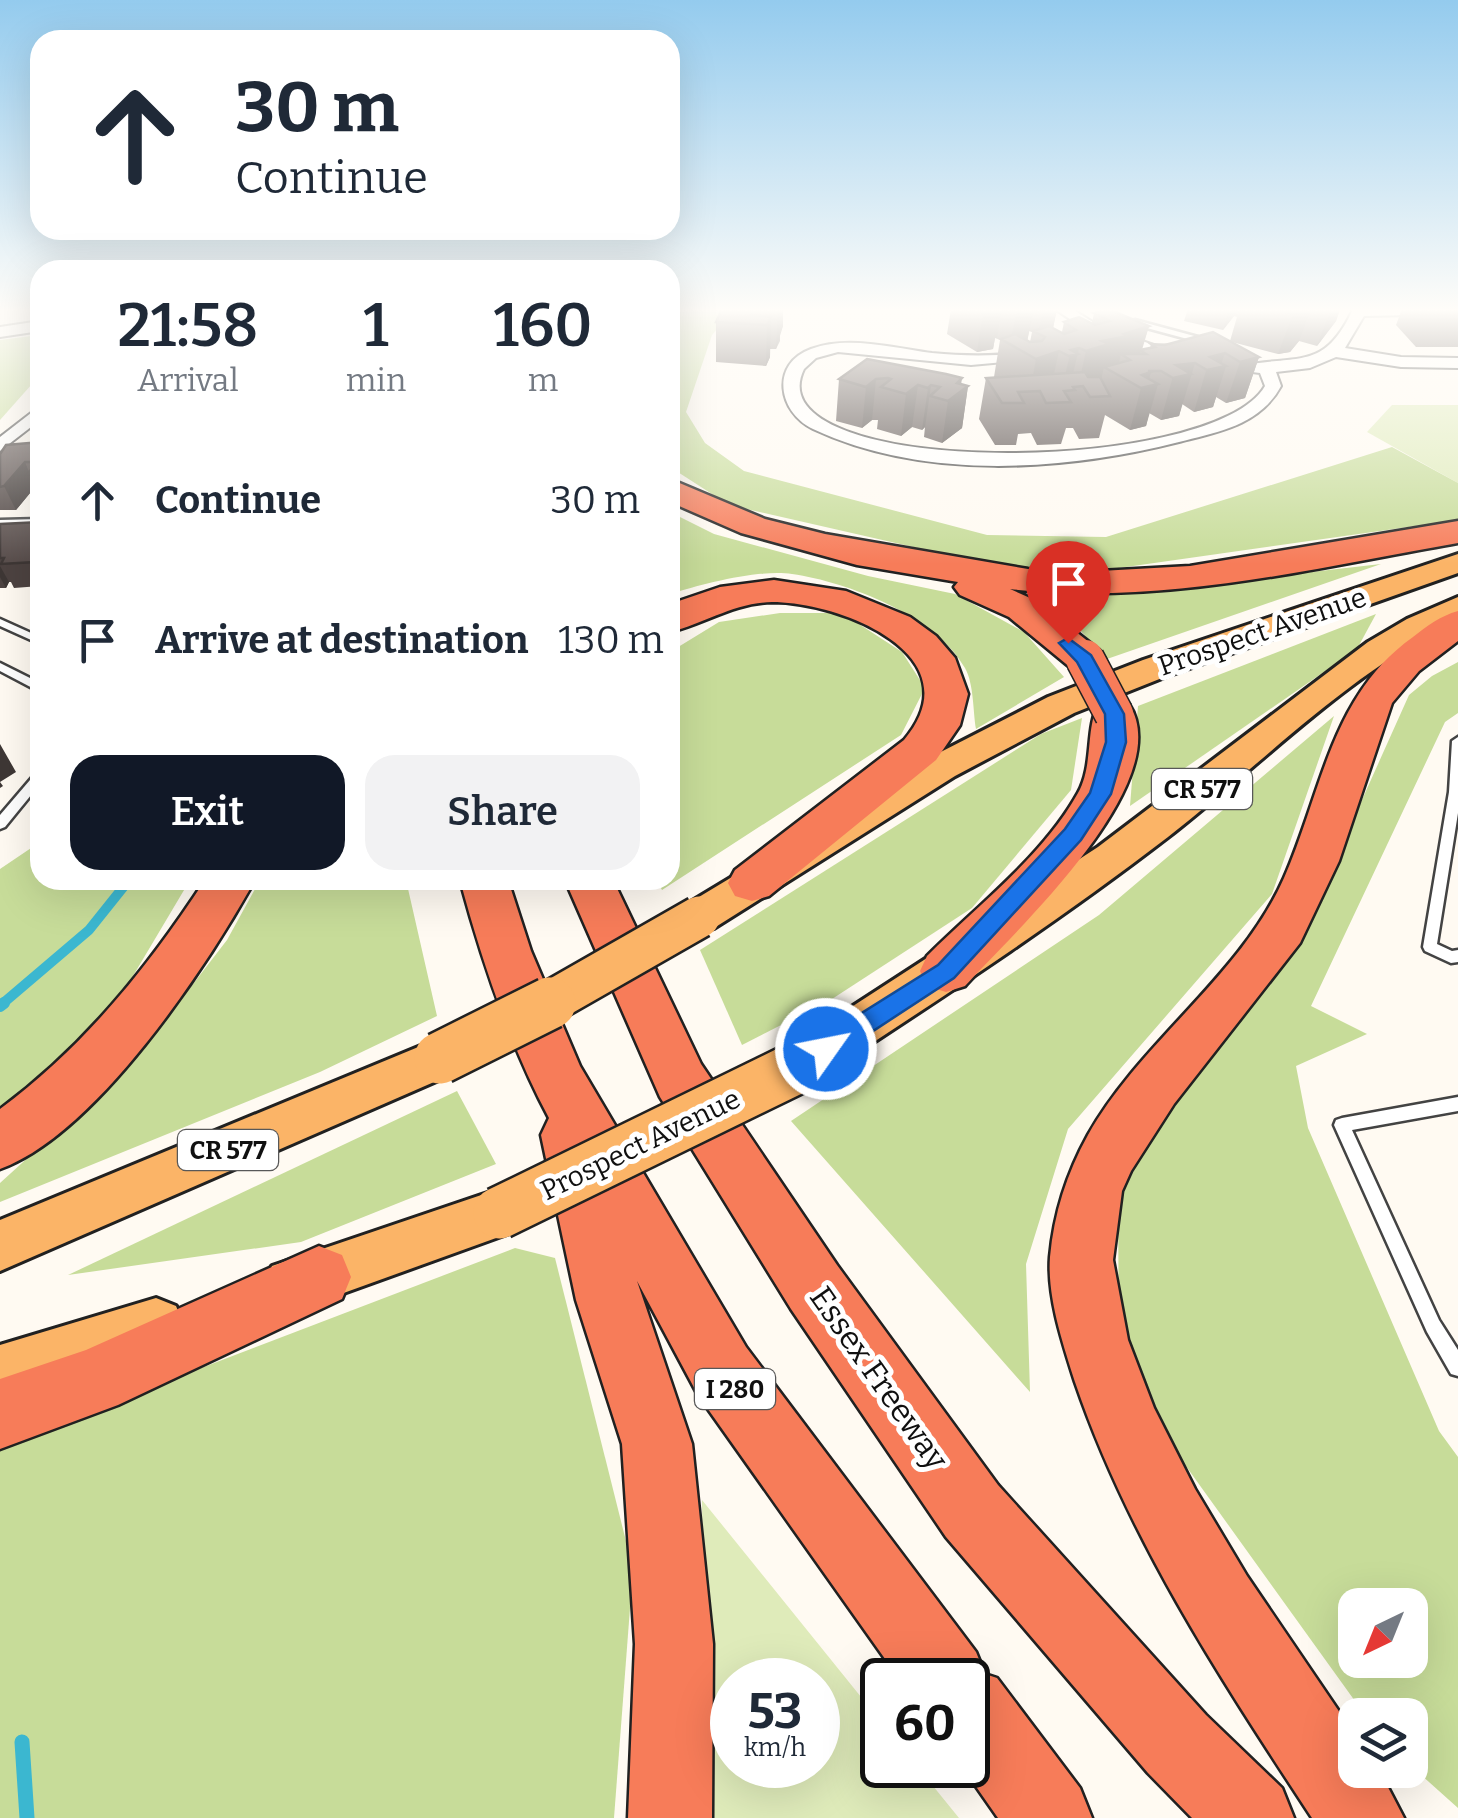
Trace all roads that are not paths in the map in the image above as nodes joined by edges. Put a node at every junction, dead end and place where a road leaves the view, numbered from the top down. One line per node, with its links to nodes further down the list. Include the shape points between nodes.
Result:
1 (792, 394): 2 (street, via 800,413 830,430 891,447 931,455 1069,456 1160,443 1240,417)
2 (1270, 394)
3 (30, 420): 4 (street)
4 (0, 446)
5 (680, 493): 9 (highway, via 752,526)
6 (30, 522): 7 (lane)
7 (0, 524)
8 (1458, 532): 9 (highway, via 1131,581 1028,580)
9 (826, 545): 29 (highway, bridge, via 998,596 1085,659 1114,714 1116,742 1100,794 1073,834)
10 (1458, 563): 22 (main road, Prospect Avenue / CR 577, via 1061,705 942,767)
11 (1458, 607): 29 (main road, Prospect Avenue / CR 577, via 1420,622 1372,656 1155,826)
12 (680, 615): 22 (highway, via 750,594 827,596 885,616 907,632 926,648 945,683 939,726 920,750)
13 (0, 622): 15 (lane)
14 (1458, 623): 43 (highway, via 1406,661 1379,692 1354,738 1340,790 1283,927 1122,1130 1091,1194 1080,1265 1092,1338 1184,1549)
15 (30, 636)
16 (0, 666): 17 (lane)
17 (30, 682)
18 (1458, 740): 20 (lane)
19 (30, 788): 21 (lane)
20 (1457, 793): 27 (lane)
21 (0, 824)
22 (752, 883): 33 (main road, Prospect Avenue / CR 577, bridge, via 582,986 440,1058)
23 (1458, 884): 27 (lane)
24 (225, 890): 32 (highway, via 143,1013)
25 (487, 890): 30 (highway, I 280, via 504,952)
26 (594, 890): 42 (highway, Essex Freeway, via 680,1080 972,1511 1176,1744)
27 (1440, 891): 28 (lane, via 1430,947)
28 (1458, 956)
29 (946, 971): 34 (main road, Prospect Avenue / CR 577, bridge, via 796,1068 498,1213)
30 (556, 1076): 38 (highway, I 280, via 722,1371); 40 (highway, via 609,1300 657,1444 674,1644)
31 (1458, 1104): 35 (lane, via 1342,1125 1433,1326)
32 (0, 1143)
33 (0, 1246)
34 (318, 1277): 36 (main road, Prospect Avenue / CR 577); 37 (highway, via 94,1381)
35 (1458, 1366)
36 (0, 1374)
37 (0, 1414)
38 (932, 1658)
39 (990, 1737): 41 (highway)
40 (670, 1818)
41 (1050, 1818)
42 (1252, 1818)
43 (1362, 1818)

